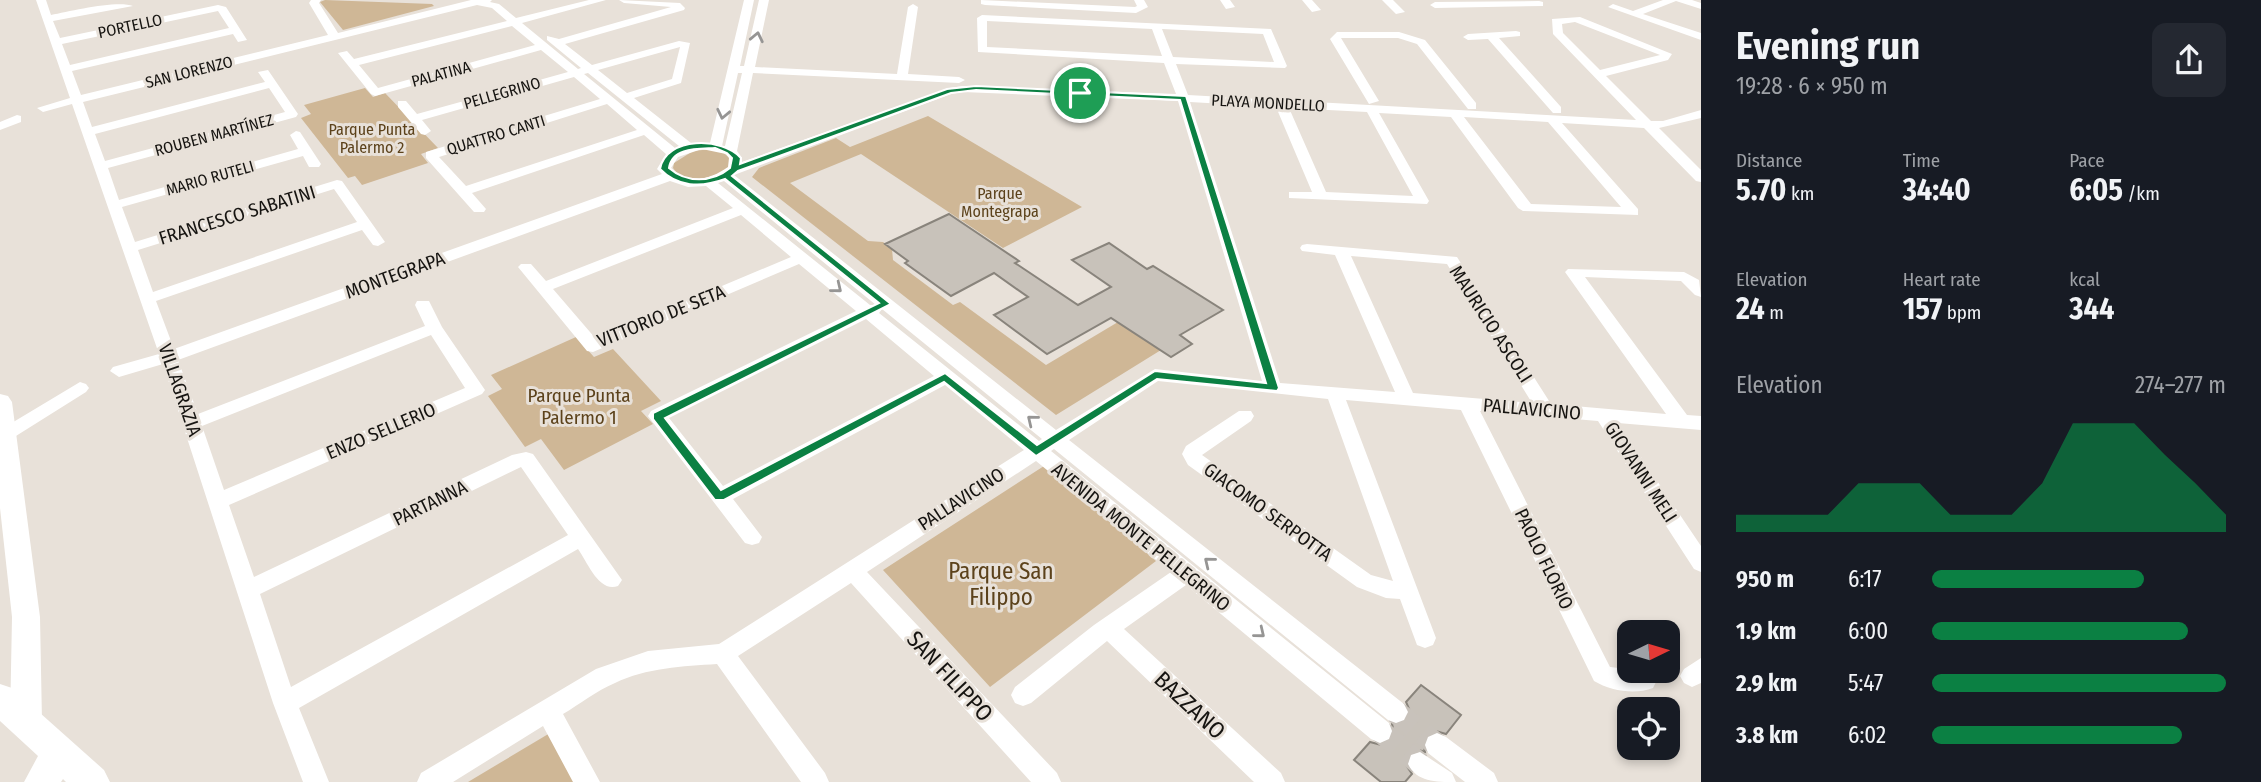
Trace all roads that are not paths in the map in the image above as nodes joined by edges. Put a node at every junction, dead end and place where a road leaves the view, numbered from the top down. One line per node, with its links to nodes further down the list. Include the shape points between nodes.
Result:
1 (41, 0): 25 (street, VILLAGRAZIA)
2 (316, 0): 30 (street)
3 (434, 0): 13 (street)
4 (502, 0): 26 (street)
5 (601, 0): 26 (street, PALATINA)
6 (624, 0): 35 (street, via 680,8)
7 (749, 0): 41 (street)
8 (764, 0): 42 (street, one-way to 8)
9 (1307, 0): 22 (street)
10 (1387, 0): 23 (street)
11 (1672, 0): 24 (street)
12 (1681, 0): 19 (street)
13 (483, 1): 27 (street); 30 (street, SAN LORENZO)
14 (985, 2): 15 (street)
15 (1141, 4)
16 (1435, 5): 17 (street)
17 (1540, 5)
18 (128, 6): 25 (street)
19 (1701, 6)
20 (913, 7): 47 (street)
21 (1613, 7): 24 (street)
22 (1316, 10)
23 (1400, 12)
24 (1633, 14): 33 (street)
25 (46, 19): 34 (street, VILLAGRAZIA)
26 (528, 19): 27 (street, PALATINA); 35 (street)
27 (514, 22): 36 (street); 39 (street, PALATINA)
28 (1156, 26): 38 (street); 38 (street, via 1267,31 1281,66); 38 (street, via 982,18 982,50)
29 (1516, 34): 31 (street)
30 (334, 36): 52 (street, SAN LORENZO)
31 (1491, 36): 32 (street); 63 (street)
32 (1468, 37)
33 (1701, 37)
34 (55, 43): 43 (street, VILLAGRAZIA); 43 (street, PORTELLO, via 211,9 222,9 239,35)
35 (557, 43): 40 (street)
36 (543, 46): 39 (street, PALATINA, via 375,92); 45 (street)
37 (343, 53): 39 (street, PALATINA)
38 (1168, 60): 50 (street)
39 (352, 63)
40 (591, 68): 45 (street, PELLEGRINO); 51 (street); 51 (street, PELLEGRINO, via 686,45 677,81)
41 (733, 69): 42 (street); 73 (street, one-way to 73)
42 (750, 69): 47 (street); 79 (street)
43 (64, 70): 52 (street, VILLAGRAZIA)
44 (264, 72): 49 (street, ROUBEN MARTÍNEZ)
45 (575, 73): 53 (street); 65 (street, PELLEGRINO)
46 (1598, 74): 46 (street, via 1664,58 1667,54 1576,19 1556,21 1558,34); 64 (street)
47 (902, 77): 48 (street)
48 (960, 80): 50 (street, PLAYA MONDELLO); 61 (street, PLAYA MONDELLO)
49 (272, 84): 69 (street, ROUBEN MARTÍNEZ); 78 (street, ROUBEN MARTÍNEZ, via 292,114)
50 (1182, 94): 56 (street, PLAYA MONDELLO); 57 (street, PLAYA MONDELLO); 61 (street, PLAYA MONDELLO, via 962,89); 106 (street)
51 (627, 97): 74 (street)
52 (77, 100): 59 (street, SAN LORENZO); 69 (street, VILLAGRAZIA)
53 (608, 100): 71 (street); 82 (street, QUATTRO CANTI, via 431,155)
54 (1701, 102): 64 (street)
55 (402, 104): 65 (street)
56 (1281, 104): 57 (street, PLAYA MONDELLO); 84 (street)
57 (1372, 105): 58 (street, PLAYA MONDELLO); 58 (street, via 1335,39 1337,35 1399,35 1421,42); 60 (street, PLAYA MONDELLO); 84 (street, via 1422,201)
58 (1472, 106): 63 (street, PLAYA MONDELLO)
59 (43, 108)
60 (1454, 113): 63 (street, PLAYA MONDELLO); 63 (street, via 1528,208 1633,212)
61 (872, 114): 79 (street, PLAYA MONDELLO)
62 (1701, 114): 67 (street, via 1663,125)
63 (1554, 115): 64 (street, PLAYA MONDELLO); 67 (street, PLAYA MONDELLO)
64 (1638, 115): 67 (street)
65 (414, 118): 70 (street)
66 (17, 119): 68 (street)
67 (1648, 124): 81 (street)
68 (0, 126)
69 (90, 131): 78 (street, VILLAGRAZIA)
70 (425, 131)
71 (645, 131): 76 (street); 82 (street)
72 (296, 135): 75 (street)
73 (716, 146): 74 (street); 79 (street)
74 (688, 147): 76 (street)
75 (306, 151): 77 (street); 85 (street, MARIO RUTELI)
76 (673, 153): 80 (street, via 664,169)
77 (314, 164)
78 (102, 166): 85 (street, VILLAGRAZIA)
79 (727, 167): 80 (street, via 687,182); 87 (street, AVENIDA MONTE PELLEGRINO); 98 (street, AVENIDA MONTE PELLEGRINO)
80 (670, 176): 102 (street, MONTEGRAPA)
81 (1701, 178)
82 (463, 192): 86 (street, QUATTRO CANTI)
83 (1294, 195): 84 (street)
84 (1321, 196)
85 (115, 205): 90 (street, VILLAGRAZIA)
86 (479, 209)
87 (741, 210): 93 (street, AVENIDA MONTE PELLEGRINO); 95 (street)
88 (365, 224): 89 (street, FRANCESCO SABATINI); 90 (street, FRANCESCO SABATINI, via 337,184); 97 (street)
89 (377, 242)
90 (130, 248): 97 (street, VILLAGRAZIA)
91 (1307, 248): 92 (street, MAURICIO ASCOLI)
92 (1341, 251): 108 (street); 111 (street, MAURICIO ASCOLI, via 1452,260)
93 (800, 258): 95 (street, VITTORIO DE SETA, via 593,347); 100 (street, AVENIDA MONTE PELLEGRINO, one-way to 100)
94 (526, 267): 95 (street, VITTORIO DE SETA)
95 (543, 288)
96 (1701, 292): 114 (street, via 1684,277 1573,272)
97 (148, 299): 102 (street, VILLAGRAZIA)
98 (886, 304): 100 (street); 118 (street, AVENIDA MONTE PELLEGRINO, one-way to 98)
99 (423, 305): 101 (street, ENZO SELLERIO)
100 (867, 313): 104 (street, AVENIDA MONTE PELLEGRINO); 120 (street, via 657,416)
101 (434, 328): 115 (street); 121 (street, ENZO SELLERIO, via 476,390)
102 (169, 357): 103 (street, MONTEGRAPA); 115 (street, VILLAGRAZIA)
103 (119, 371)
104 (945, 377): 119 (street, AVENIDA MONTE PELLEGRINO); 120 (street)
105 (80, 388): 117 (street)
106 (1273, 388): 107 (street, PALLAVICINO); 118 (street, PALLAVICINO, via 1155,375)
107 (1335, 393): 108 (street, PALLAVICINO); 129 (street)
108 (1407, 399): 110 (street, PALLAVICINO)
109 (0, 402): 117 (street)
110 (1467, 403): 111 (street, PALLAVICINO); 134 (street, PAOLO FLORIO, via 1602,674)
111 (1545, 410): 112 (street, PALLAVICINO)
112 (1603, 415): 114 (street, PALLAVICINO); 124 (street, GIOVANNI MELI)
113 (1245, 416): 129 (street, GIACOMO SERPOTTA, via 1193,451 1195,460 1364,581)
114 (1681, 422): 116 (street, PALLAVICINO)
115 (192, 423): 121 (street, VILLAGRAZIA)
116 (1701, 423)
117 (2, 437): 141 (street, via 26,617)
118 (1056, 439): 119 (street, PALLAVICINO); 133 (street, AVENIDA MONTE PELLEGRINO, one-way to 118)
119 (1036, 452): 125 (street, PALLAVICINO); 126 (street, AVENIDA MONTE PELLEGRINO)
120 (720, 497): 122 (street)
121 (218, 500): 128 (street, VILLAGRAZIA)
122 (752, 537)
123 (581, 538): 127 (street, PARTANNA); 128 (street, PARTANNA, via 530,464 519,460); 138 (street)
124 (1701, 563)
125 (851, 569): 132 (street, PALLAVICINO); 152 (street, SAN FILIPPO)
126 (1185, 574): 130 (street); 135 (street, AVENIDA MONTE PELLEGRINO, one-way to 135)
127 (611, 580)
128 (249, 589): 138 (street, VILLAGRAZIA)
129 (1406, 591): 131 (street)
130 (1108, 628): 136 (street); 153 (street, BAZZANO)
131 (1425, 638)
132 (723, 654): 139 (street, via 635,663); 151 (street)
133 (1353, 678): 135 (street); 140 (street, AVENIDA MONTE PELLEGRINO)
134 (1617, 679)
135 (1333, 692): 142 (street, AVENIDA MONTE PELLEGRINO)
136 (1023, 695)
137 (0, 699): 141 (main road)
138 (285, 703): 148 (street, VILLAGRAZIA)
139 (547, 709): 149 (street); 150 (street)
140 (1396, 712)
141 (26, 722): 145 (main road)
142 (1380, 731)
143 (1437, 745): 146 (street)
144 (1420, 764): 154 (street)
145 (50, 767): 147 (main road)
146 (1474, 779)
147 (92, 782)
148 (316, 782)
149 (430, 782)
150 (587, 782)
151 (816, 782)
152 (1048, 782)
153 (1272, 782)
154 (1443, 782)

